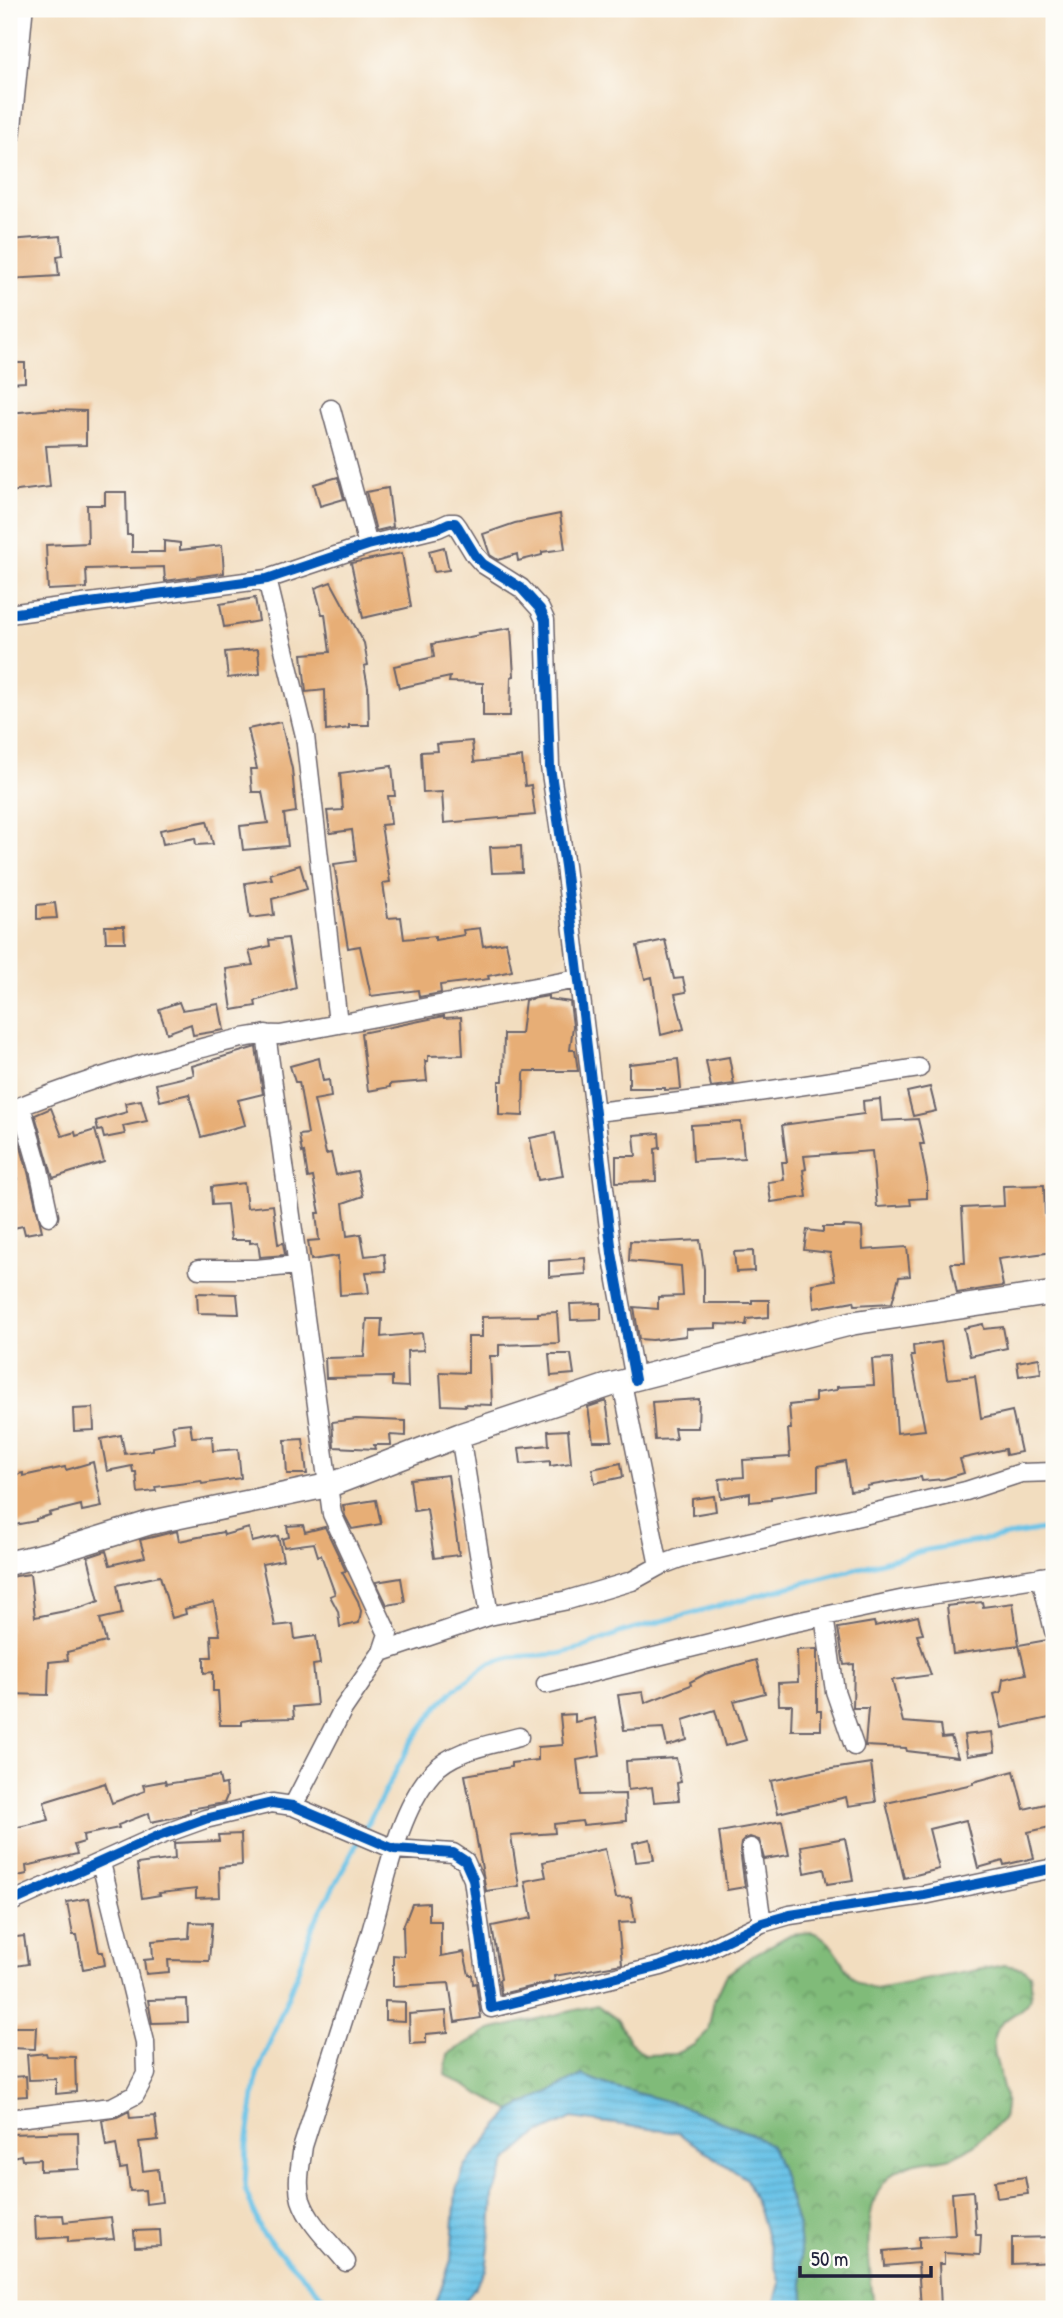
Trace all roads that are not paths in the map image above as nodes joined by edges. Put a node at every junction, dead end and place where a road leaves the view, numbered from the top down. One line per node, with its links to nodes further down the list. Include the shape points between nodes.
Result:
1 (21, 9): 2 (main road)
2 (9, 133)
3 (331, 409): 4 (street)
4 (368, 545): 5 (street); 7 (street, via 455,523 475,555 521,588 540,609 545,620 550,766)
5 (267, 579): 6 (street); 8 (street, via 305,736)
6 (9, 614)
7 (579, 979): 8 (street); 12 (street)
8 (338, 1023): 9 (street)
9 (266, 1034): 11 (street, via 138,1065); 14 (street)
10 (919, 1068): 12 (street)
11 (15, 1108): 13 (street, via 39,1169)
12 (596, 1112): 17 (street)
13 (49, 1216)
14 (297, 1265): 15 (street); 20 (street)
15 (199, 1269)
16 (1054, 1293): 17 (main road, via 853,1323)
17 (628, 1382): 18 (main road); 22 (street)
18 (460, 1436): 20 (main road); 24 (street)
19 (1054, 1472): 22 (street, via 1021,1473 966,1491)
20 (330, 1485): 21 (main road, via 149,1523); 27 (street, via 332,1514 388,1634)
21 (9, 1563)
22 (659, 1566): 24 (street, via 632,1581 568,1600)
23 (1048, 1576): 25 (street); 26 (street)
24 (489, 1616): 27 (street)
25 (824, 1616): 28 (street); 30 (street, via 835,1691)
26 (1054, 1631)
27 (382, 1652): 31 (street, via 343,1709)
28 (547, 1684)
29 (519, 1737): 32 (street, via 444,1762 431,1774)
30 (854, 1746)
31 (293, 1806): 32 (street); 34 (street, via 272,1803 205,1819)
32 (387, 1847): 37 (street, via 453,1853 465,1861 473,1879 491,2008 661,1966); 39 (street, via 368,1942 303,2146 299,2176 301,2199 311,2219)
33 (751, 1848): 37 (street)
34 (101, 1863): 36 (street); 38 (street, via 145,2042 146,2074 135,2095 112,2107)
35 (1054, 1868): 37 (street, via 924,1895 790,1914)
36 (9, 1903)
37 (762, 1923)
38 (9, 2119)
39 (346, 2262)

